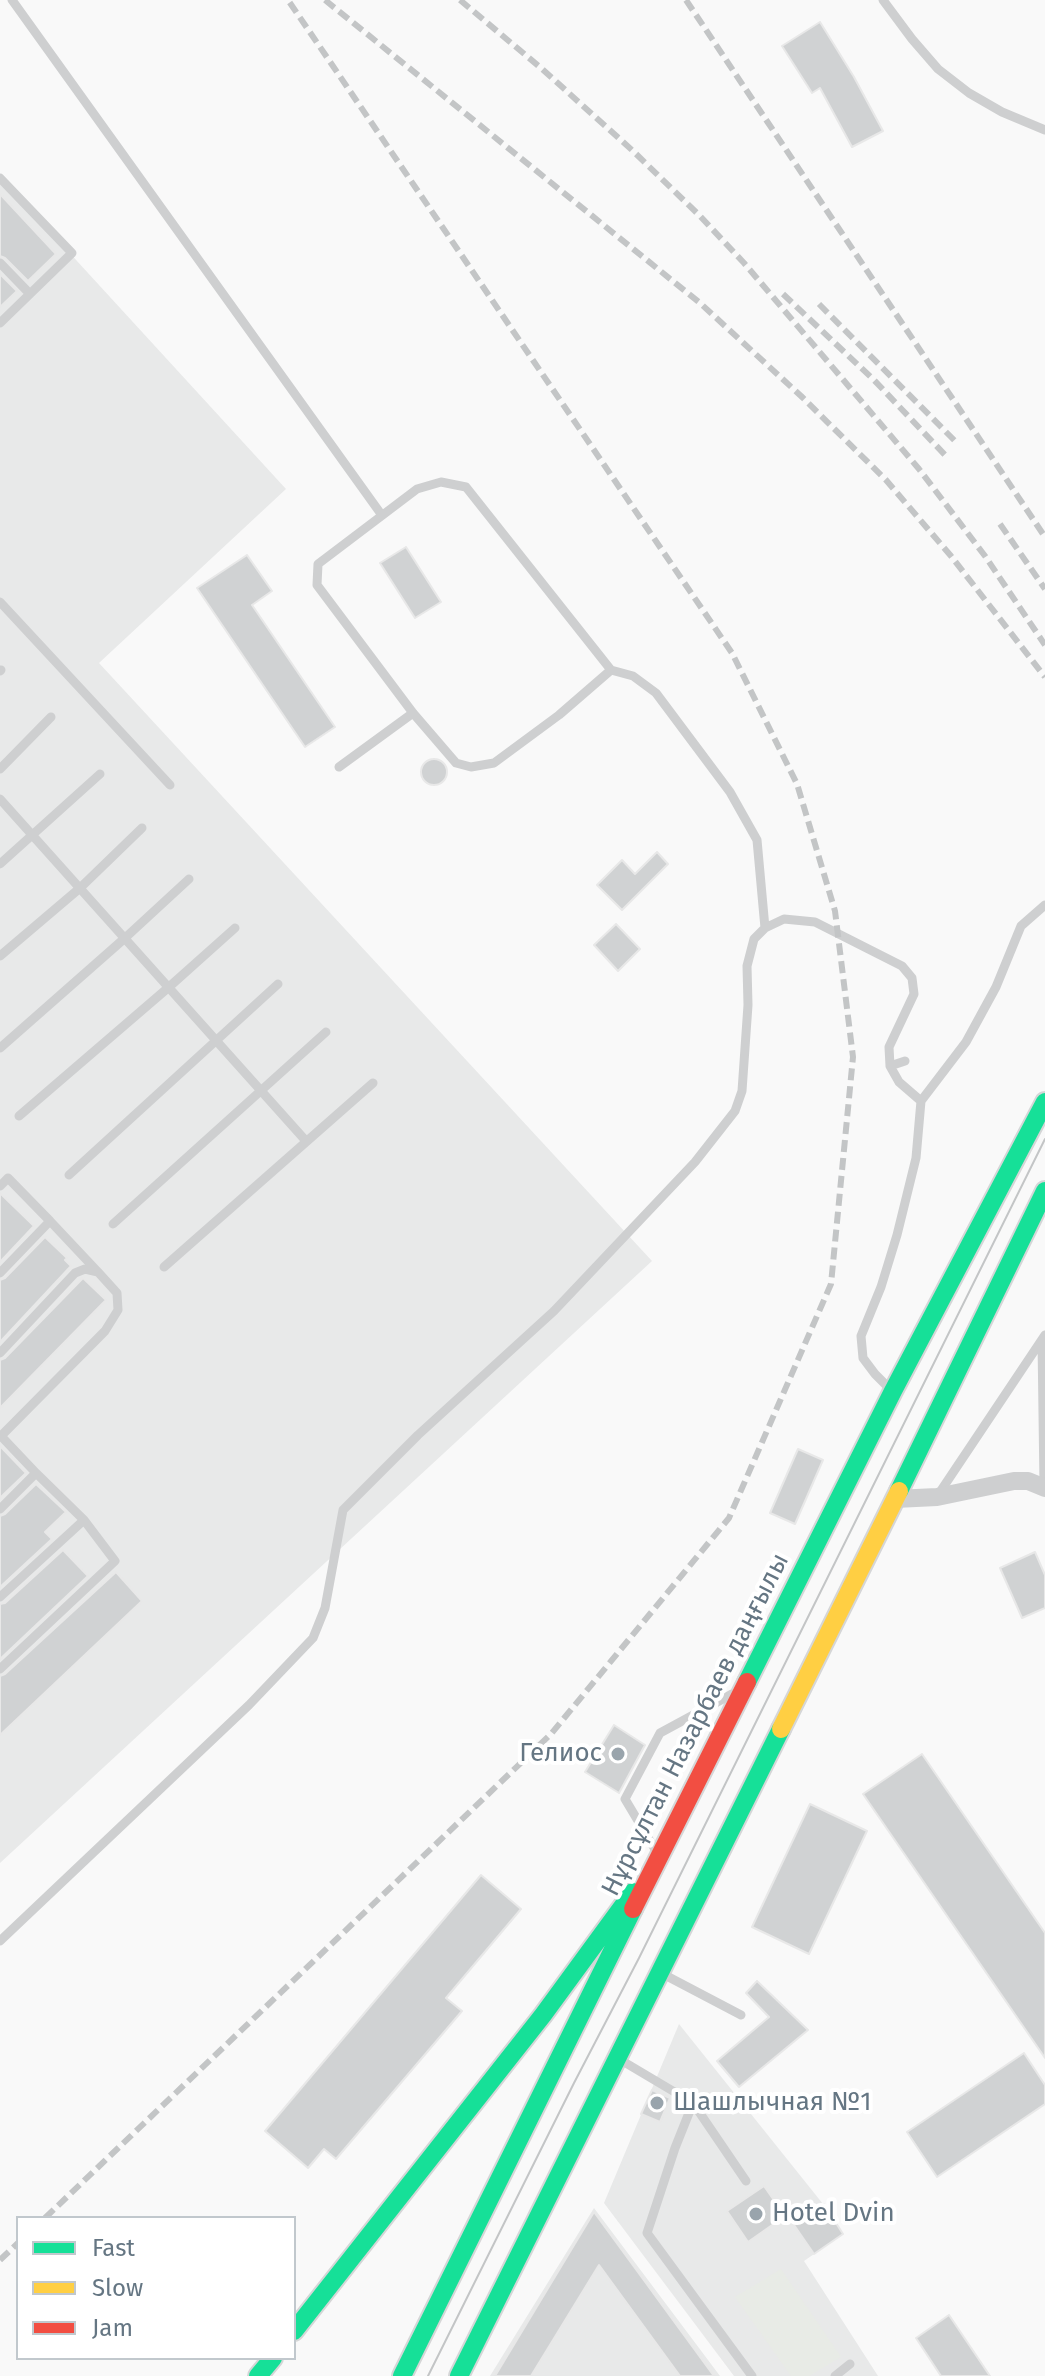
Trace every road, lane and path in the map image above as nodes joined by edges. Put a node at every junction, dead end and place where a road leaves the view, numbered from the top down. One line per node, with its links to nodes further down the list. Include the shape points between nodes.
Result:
1 (12, 0): 8 (lane)
2 (883, 0): 3 (lane, via 938,69 1002,112)
3 (1045, 130)
4 (0, 178): 6 (lane, via 72,253)
5 (0, 263): 6 (lane)
6 (30, 294): 7 (lane)
7 (0, 323)
8 (381, 514): 10 (lane, via 417,489 441,482 466,487); 11 (lane, via 318,564 317,585)
9 (0, 602): 16 (lane)
10 (611, 670): 11 (lane, via 494,763 456,763); 25 (lane, via 633,676 656,693 730,792 757,840)
11 (413, 713): 13 (lane)
12 (51, 717): 14 (lane)
13 (339, 767)
14 (0, 769)
15 (100, 774): 19 (lane)
16 (170, 785)
17 (0, 799): 19 (lane)
18 (142, 828): 22 (lane)
19 (32, 835): 20 (lane); 22 (lane)
20 (0, 864)
21 (189, 879): 26 (lane)
22 (80, 888): 26 (lane); 27 (lane)
23 (1045, 905): 37 (lane, via 1021,926 966,1042)
24 (235, 928): 29 (lane)
25 (765, 928): 34 (lane, via 784,919 815,922 902,966 912,978 914,994 889,1047); 65 (lane, via 754,939 747,966 742,1091 735,1111 695,1162 554,1311 343,1510 325,1608 313,1638)
26 (125, 938): 29 (lane); 32 (lane)
27 (0, 956)
28 (278, 984): 31 (lane)
29 (169, 987): 31 (lane); 39 (lane)
30 (326, 1032): 36 (lane)
31 (216, 1040): 36 (lane); 42 (lane)
32 (0, 1048)
33 (905, 1061): 34 (lane)
34 (890, 1066): 37 (lane)
35 (373, 1083): 40 (lane)
36 (262, 1091): 40 (lane); 47 (lane)
37 (921, 1101): 53 (lane, via 916,1158 897,1235 861,1336 863,1358)
38 (1045, 1102): 53 (main road, Нұрсұлтан Назарбаев даңғылы)
39 (19, 1116)
40 (306, 1141): 48 (lane)
41 (0, 1170): 43 (lane)
42 (69, 1175)
43 (8, 1178): 44 (lane); 46 (lane)
44 (0, 1186)
45 (1045, 1191): 58 (main road)
46 (50, 1221): 49 (lane); 50 (lane)
47 (113, 1224)
48 (164, 1267)
49 (98, 1272): 52 (lane, via 75,1273); 54 (lane, via 117,1293 118,1310 105,1331)
50 (0, 1273)
51 (1043, 1338): 56 (lane); 57 (lane)
52 (0, 1353)
53 (893, 1391): 63 (main road, Нұрсұлтан Назарбаев даңғылы)
54 (0, 1436): 55 (lane)
55 (36, 1473): 59 (lane); 60 (lane)
56 (1044, 1487): 57 (street, via 1014,1481)
57 (937, 1497): 58 (street)
58 (895, 1499): 66 (main road)
59 (0, 1509)
60 (84, 1520): 61 (lane); 62 (lane, via 115,1561)
61 (0, 1597)
62 (0, 1669)
63 (746, 1687): 64 (main road, Нұрсұлтан Назарбаев даңғылы); 64 (lane, via 660,1733 625,1799)
64 (659, 1857): 71 (main road, via 543,2015); 75 (main road, Нұрсұлтан Назарбаев даңғылы)
65 (0, 1941)
66 (658, 1972): 67 (lane); 68 (main road)
67 (741, 2015)
68 (616, 2057): 69 (lane); 76 (main road)
69 (693, 2103): 70 (lane); 77 (lane, via 647,2233)
70 (746, 2181)
71 (296, 2328)
72 (271, 2360): 74 (main road)
73 (850, 2364): 78 (lane)
74 (258, 2376)
75 (402, 2376)
76 (459, 2376)
77 (752, 2376)
78 (835, 2376)

